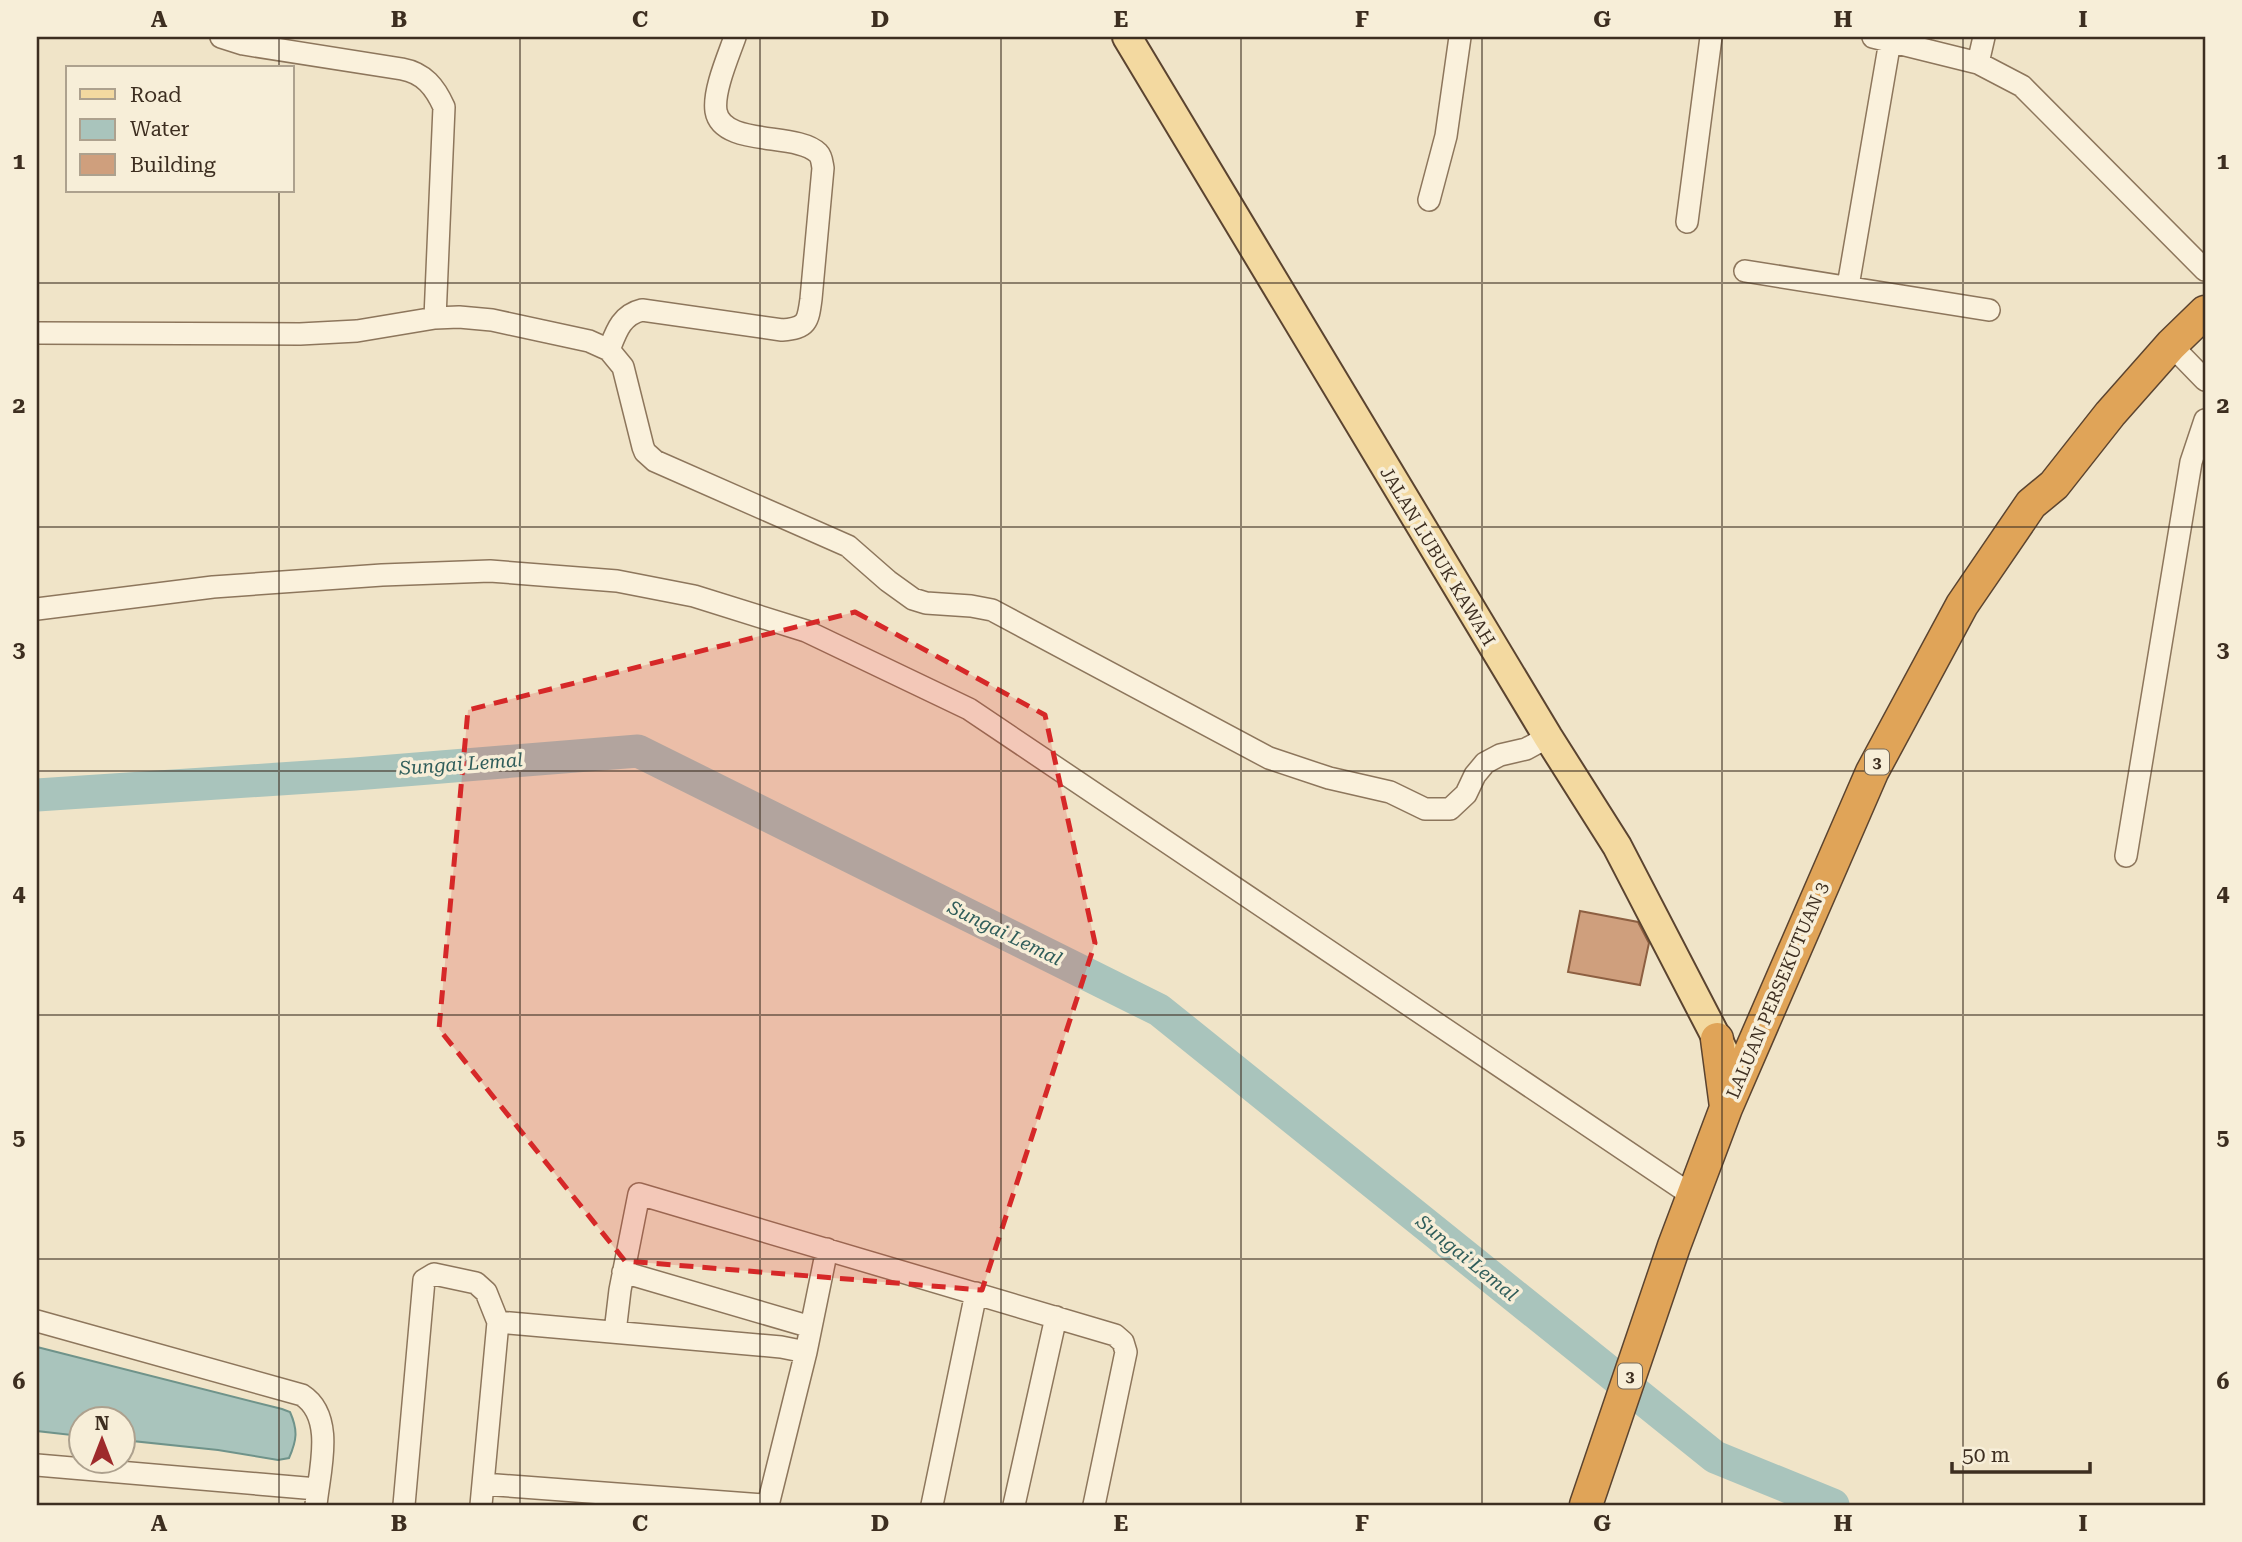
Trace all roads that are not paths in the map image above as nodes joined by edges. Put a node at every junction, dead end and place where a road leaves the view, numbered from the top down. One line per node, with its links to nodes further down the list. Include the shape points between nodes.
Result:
1 (221, 37): 17 (street, via 416,72 433,88 444,107)
2 (735, 37): 20 (street, via 718,90 715,106 719,121 746,134 806,146 822,160 807,320 802,326 782,330 642,310 624,319)
3 (1127, 37): 25 (main road, JALAN LUBUK KAWAH)
4 (1460, 37): 9 (street, via 1446,136)
5 (1711, 37): 10 (street)
6 (1984, 37): 8 (street)
7 (1881, 39): 8 (street); 13 (street)
8 (1978, 63): 11 (street, via 2022,86)
9 (1429, 200)
10 (1687, 222)
11 (2205, 270)
12 (1745, 271): 13 (street)
13 (1848, 286): 15 (street)
14 (2205, 287): 23 (highway, LALUAN PERSEKUTUAN 3 / 3, via 2081,426 2039,479)
15 (1989, 310)
16 (2205, 312): 19 (highway, LALUAN PERSEKUTUAN 3 / 3)
17 (435, 318): 18 (street, via 357,331 300,334); 20 (street, via 492,320 589,341)
18 (37, 333)
19 (2171, 345): 21 (street); 23 (highway, LALUAN PERSEKUTUAN 3 / 3, via 2054,485)
20 (609, 350): 25 (street, via 623,367 643,447 655,461 848,546 913,599 992,610 1269,758 1437,810 1457,804 1485,763)
21 (2205, 380)
22 (2205, 419): 26 (street, via 2191,462)
23 (2031, 504): 27 (highway, LALUAN PERSEKUTUAN 3 / 3, via 1962,605 1872,772)
24 (37, 609): 30 (street, via 212,587 490,571 617,581 694,596 806,631 969,709)
25 (1548, 737): 28 (main road, JALAN LUBUK KAWAH, via 1617,846)
26 (2126, 856)
27 (1757, 1037): 28 (highway, via 1740,1044); 29 (highway, LALUAN PERSEKUTUAN 3 / 3)
28 (1717, 1039): 29 (highway)
29 (1732, 1095): 30 (highway, LALUAN PERSEKUTUAN 3 / 3)
30 (1693, 1196): 48 (highway, LALUAN PERSEKUTUAN 3 / 3)
31 (827, 1249): 32 (street, via 639,1194); 33 (street); 37 (street)
32 (623, 1272): 37 (street); 38 (street)
33 (976, 1293): 34 (street); 45 (street)
34 (1056, 1317): 46 (street); 47 (street, via 1115,1335 1126,1352)
35 (37, 1321): 42 (street, via 310,1400 324,1429)
36 (498, 1322): 38 (street); 41 (street); 43 (street, via 486,1292 476,1283 434,1274 424,1280)
37 (811, 1326): 39 (street)
38 (615, 1332): 39 (street)
39 (806, 1352): 44 (street)
40 (37, 1465): 42 (street)
41 (482, 1494): 44 (street)
42 (317, 1497)
43 (404, 1505)
44 (766, 1505)
45 (932, 1505)
46 (1014, 1505)
47 (1094, 1505)
48 (1586, 1505)

